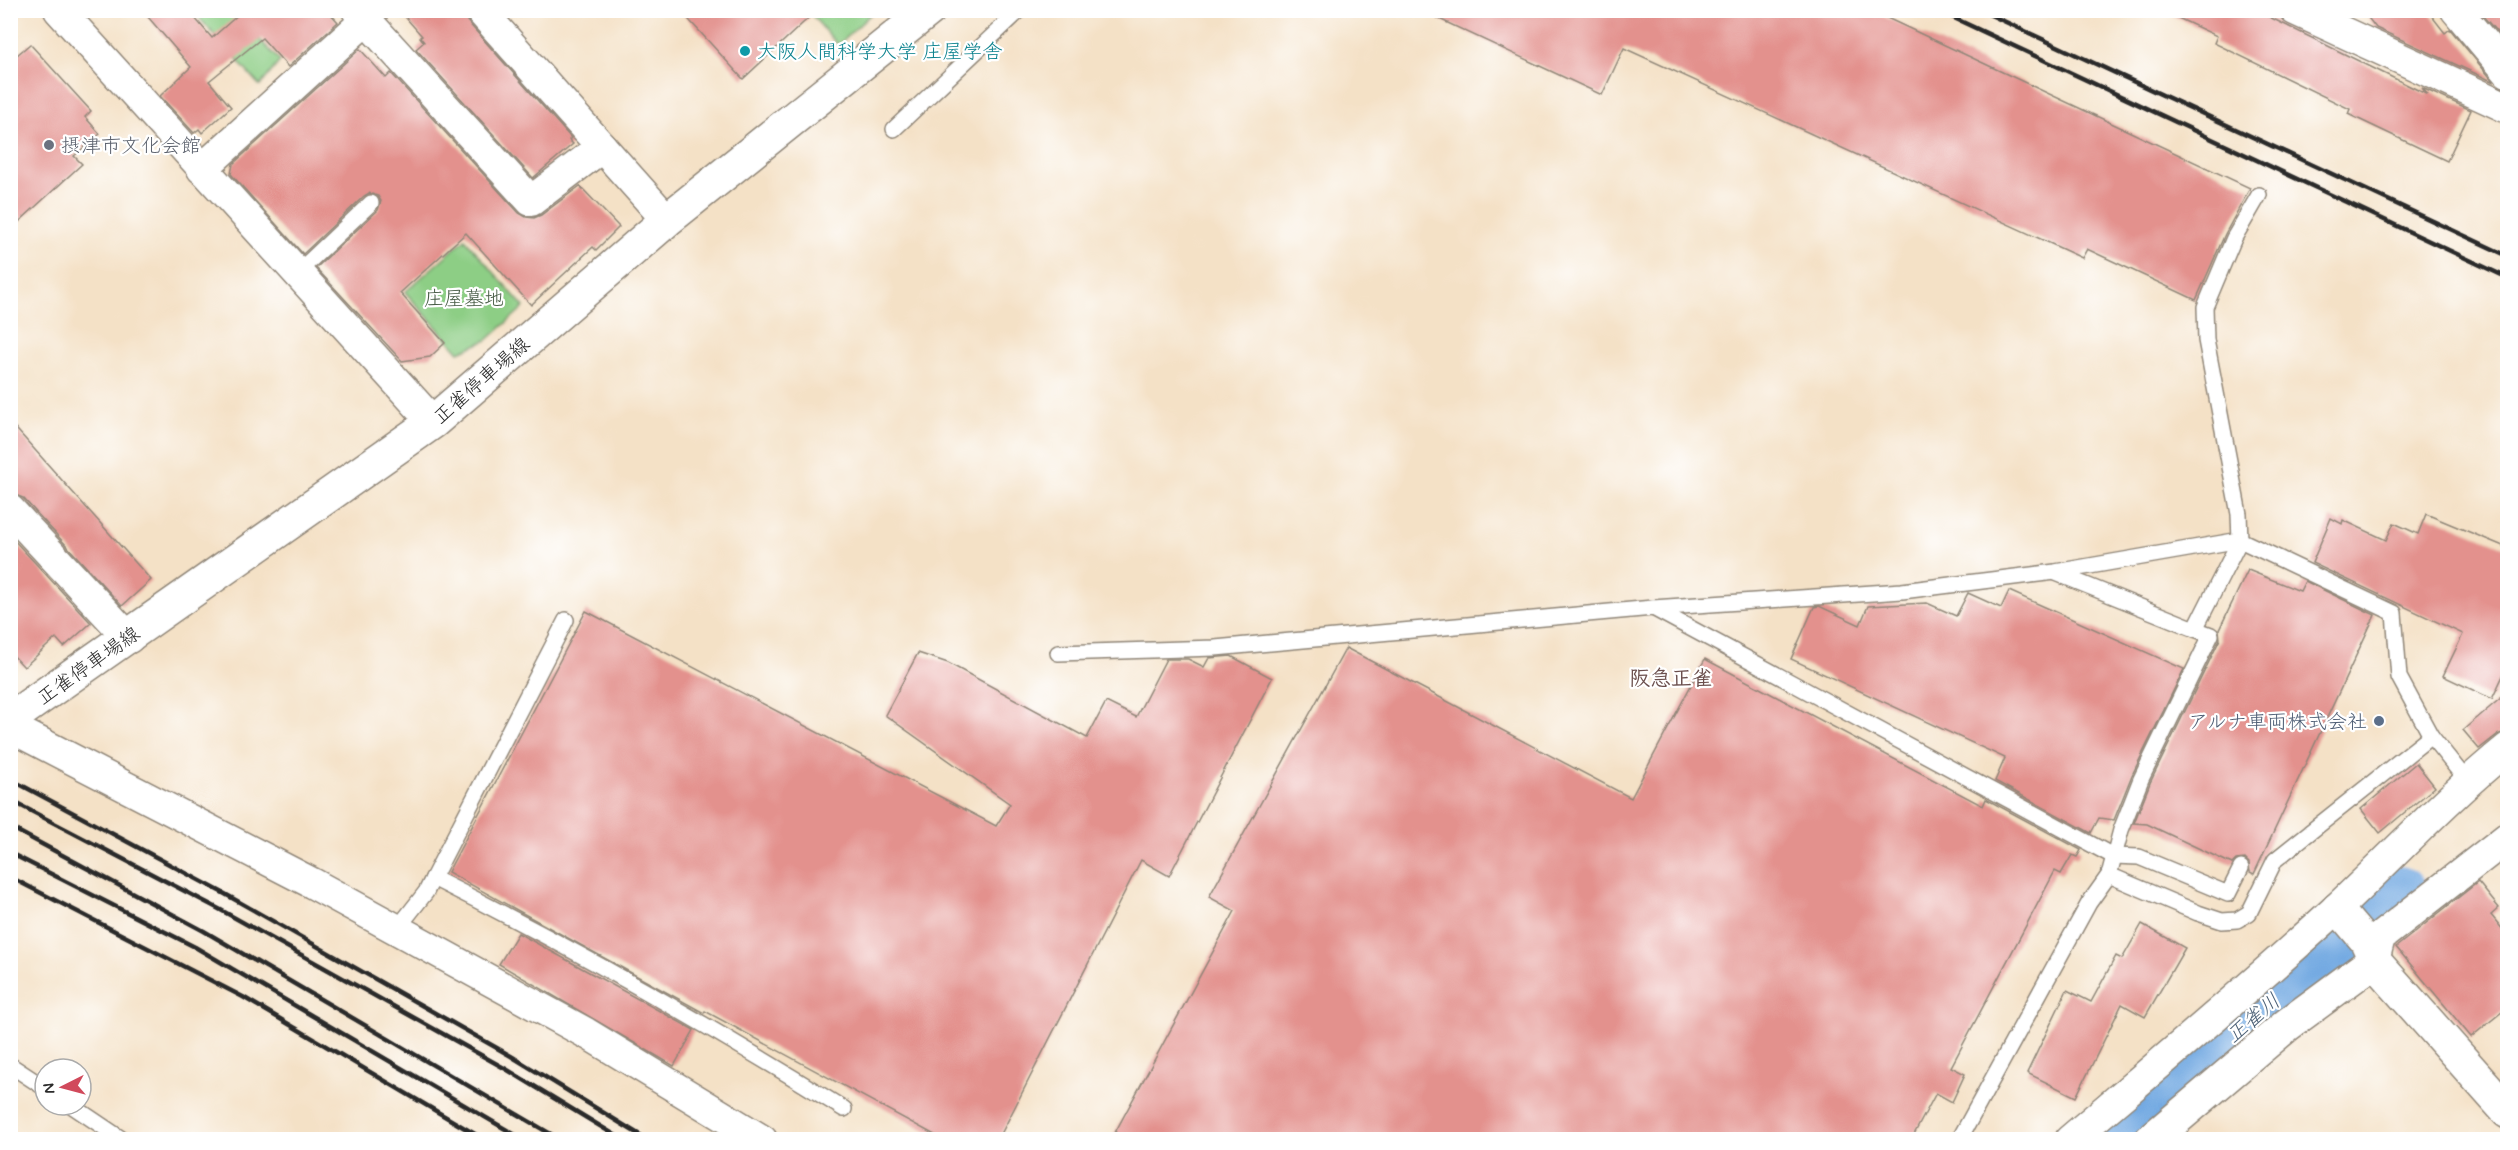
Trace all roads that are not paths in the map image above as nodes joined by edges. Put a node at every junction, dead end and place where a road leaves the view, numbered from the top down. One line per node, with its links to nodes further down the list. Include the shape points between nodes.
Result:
1 (59, 10): 12 (street)
2 (480, 10): 11 (street)
3 (929, 10): 15 (main road, 正雀停車場線)
4 (1020, 10): 10 (lane)
5 (2295, 10): 9 (street)
6 (2456, 10): 8 (street)
7 (361, 15): 11 (street, via 531,201); 12 (street)
8 (2508, 72)
9 (2508, 108)
10 (894, 129)
11 (602, 147): 15 (street)
12 (202, 169): 16 (street)
13 (2259, 195): 19 (lane, via 2234,238 2205,307 2206,340 2239,514)
14 (371, 203): 16 (lane)
15 (667, 220): 17 (main road, 正雀停車場線)
16 (297, 273): 17 (street)
17 (433, 422): 24 (main road, 正雀停車場線)
18 (10, 510): 24 (street)
19 (2240, 540): 20 (lane); 23 (lane); 28 (lane, via 2394,613 2399,676)
20 (2055, 572): 21 (lane, via 1902,591); 23 (lane)
21 (1653, 608): 25 (lane, via 1215,648); 32 (lane)
22 (566, 620): 35 (lane)
23 (2195, 629): 32 (lane, via 2211,635 2141,779)
24 (129, 638): 26 (main road, 正雀停車場線)
25 (1058, 653)
26 (10, 719)
27 (10, 727): 36 (street)
28 (2431, 736): 30 (lane); 34 (lane, via 2275,860 2249,913 2237,920 2222,921 2199,913)
29 (2508, 748): 30 (street)
30 (2467, 781): 37 (street)
31 (2506, 840): 37 (street, via 2380,937)
32 (2114, 856): 33 (lane, via 2139,857 2228,894); 34 (lane)
33 (2241, 868)
34 (2109, 875): 45 (lane, via 2089,903)
35 (433, 878): 36 (lane); 40 (lane, via 511,916 708,1025)
36 (397, 929): 44 (street, via 586,1032)
37 (2356, 932): 41 (main road); 46 (street, via 2246,990); 47 (main road, via 2287,1025)
38 (10, 1065): 39 (lane)
39 (33, 1080)
40 (844, 1109)
41 (2508, 1112)
42 (89, 1117): 43 (lane)
43 (123, 1140)
44 (762, 1140)
45 (1959, 1140)
46 (2070, 1140)
47 (2151, 1140)

